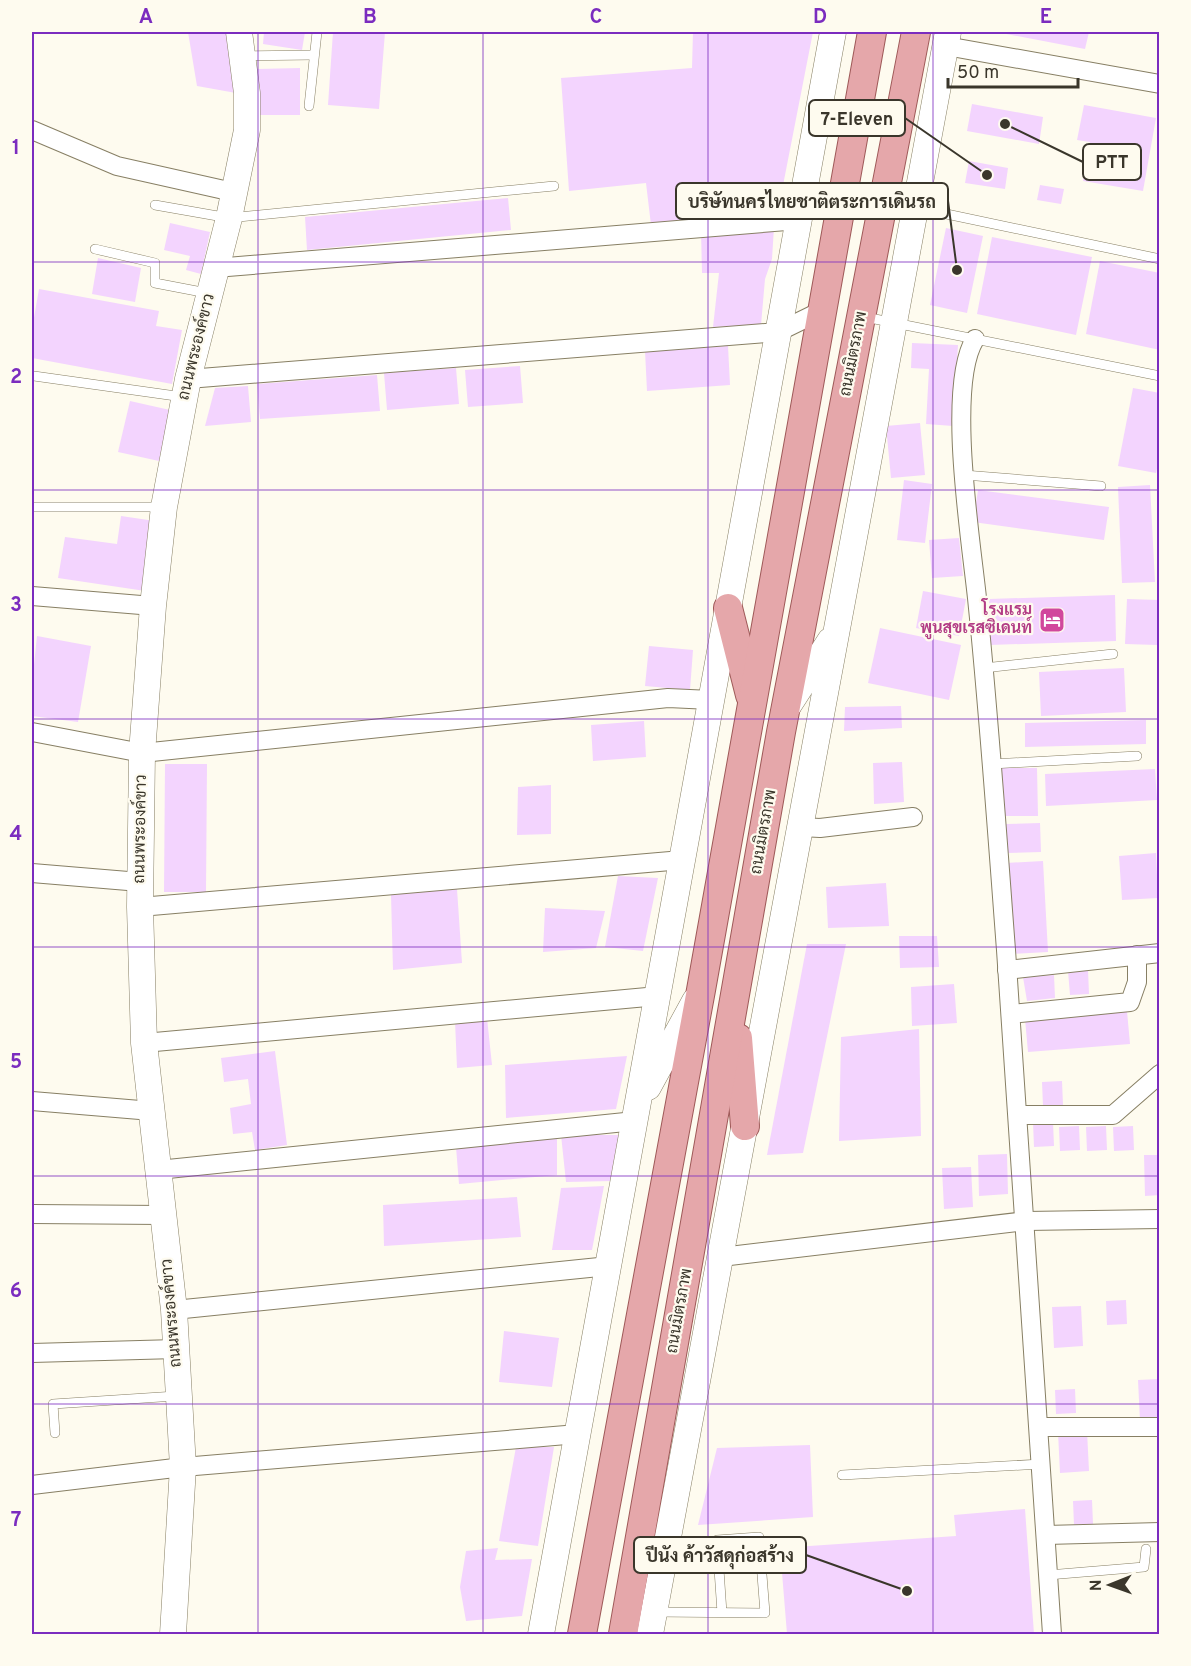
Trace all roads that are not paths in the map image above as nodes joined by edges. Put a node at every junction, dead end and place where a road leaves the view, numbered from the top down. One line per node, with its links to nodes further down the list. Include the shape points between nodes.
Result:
1 (317, 32): 7 (lane)
2 (833, 32): 18 (main road)
3 (916, 32): 15 (main road, ถนนมิตรภาพ)
4 (869, 36): 13 (main road, ถนนมิตรภาพ)
5 (947, 39): 8 (street); 16 (main road)
6 (241, 44): 7 (lane); 12 (main road, ถนนพระองค์ขาว, via 247,130)
7 (313, 55): 9 (lane)
8 (1160, 84)
9 (309, 106)
10 (32, 130): 12 (street, via 117,166)
11 (554, 186): 17 (lane)
12 (233, 192): 17 (main road, ถนนพระองค์ขาว)
13 (842, 200): 15 (main road); 23 (main road, ถนนมิตรภาพ)
14 (155, 205): 17 (lane)
15 (883, 207): 16 (lane); 24 (main road, ถนนมิตรภาพ)
16 (916, 208): 20 (lane); 25 (main road)
17 (229, 218): 21 (main road, ถนนพระองค์ขาว)
18 (799, 220): 21 (street); 26 (main road)
19 (95, 249): 22 (lane, via 155,263 155,283)
20 (1160, 259)
21 (215, 267): 22 (main road, ถนนพระองค์ขาว)
22 (211, 294): 30 (main road, ถนนพระองค์ขาว)
23 (823, 310): 24 (main road); 26 (street); 42 (main road, ถนนมิตรภาพ)
24 (861, 317): 25 (lane); 43 (main road, ถนนมิตรภาพ)
25 (894, 323): 27 (lane); 38 (main road)
26 (778, 332): 30 (street); 37 (main road)
27 (975, 339): 29 (lane); 31 (street, via 969,348 961,410)
28 (34, 376): 30 (lane)
29 (1160, 376)
30 (186, 388): 34 (main road, ถนนพระองค์ขาว)
31 (964, 475): 32 (lane); 40 (street)
32 (1101, 486)
33 (32, 507): 34 (lane)
34 (165, 507): 36 (main road, ถนนพระองค์ขาว)
35 (32, 596): 36 (street)
36 (153, 606): 45 (main road, ถนนพระองค์ขาว)
37 (728, 608): 41 (main road); 42 (main road)
38 (837, 631): 43 (main road); 49 (main road)
39 (1113, 654): 40 (lane)
40 (984, 668): 47 (street)
41 (711, 700): 45 (street, via 668,698); 50 (main road)
42 (750, 714): 43 (main road); 56 (main road, ถนนมิตรภาพ)
43 (784, 720): 58 (main road, ถนนมิตรภาพ)
44 (32, 732): 45 (street)
45 (142, 753): 52 (main road, ถนนพระองค์ขาว)
46 (1137, 756): 47 (lane)
47 (992, 765): 55 (street)
48 (913, 817): 49 (street)
49 (801, 827): 66 (main road)
50 (682, 860): 52 (street); 57 (main road)
51 (32, 873): 52 (street)
52 (140, 895): 60 (main road, ถนนพระองค์ขาว)
53 (1160, 953): 54 (street)
54 (1137, 955): 55 (street); 59 (street, via 1137,982 1130,1002)
55 (1007, 970): 59 (street)
56 (701, 990): 64 (main road); 94 (main road, ถนนมิตรภาพ)
57 (658, 996): 60 (street); 64 (main road)
58 (735, 997): 66 (main road); 95 (main road, ถนนมิตรภาพ)
59 (1011, 1014): 65 (street)
60 (144, 1043): 63 (main road, ถนนพระองค์ขาว)
61 (1160, 1074): 65 (street, via 1113,1115)
62 (32, 1101): 63 (street)
63 (152, 1111): 67 (main road, ถนนพระองค์ขาว)
64 (636, 1113): 67 (street); 73 (main road)
65 (1019, 1115): 71 (street)
66 (745, 1125): 72 (main road)
67 (158, 1170): 69 (main road, ถนนพระองค์ขาว)
68 (32, 1214): 69 (street)
69 (163, 1215): 74 (main road, ถนนพระองค์ขาว)
70 (1160, 1219): 71 (street)
71 (1026, 1221): 72 (street); 79 (street)
72 (721, 1257): 91 (main road)
73 (609, 1266): 74 (street); 81 (main road)
74 (174, 1310): 75 (main road, ถนนพระองค์ขาว)
75 (176, 1349): 76 (street); 77 (main road, ถนนพระองค์ขาว)
76 (32, 1353)
77 (179, 1396): 80 (lane, via 53,1404); 83 (main road, ถนนพระองค์ขาว)
78 (1160, 1426): 79 (street)
79 (1039, 1427): 82 (street)
80 (55, 1433)
81 (578, 1434): 83 (street); 93 (main road)
82 (1041, 1464): 84 (lane); 87 (street)
83 (183, 1467): 85 (street); 92 (main road, ถนนพระองค์ขาว)
84 (842, 1475)
85 (32, 1485)
86 (1160, 1532): 87 (street)
87 (1046, 1535): 89 (street)
88 (1146, 1549): 89 (lane, via 1144,1567)
89 (1048, 1575): 96 (street)
90 (722, 1613): 90 (lane, via 717,1540 759,1537 765,1613); 91 (lane)
91 (653, 1623)
92 (172, 1635)
93 (542, 1635)
94 (582, 1635)
95 (623, 1635)
96 (1052, 1635)

